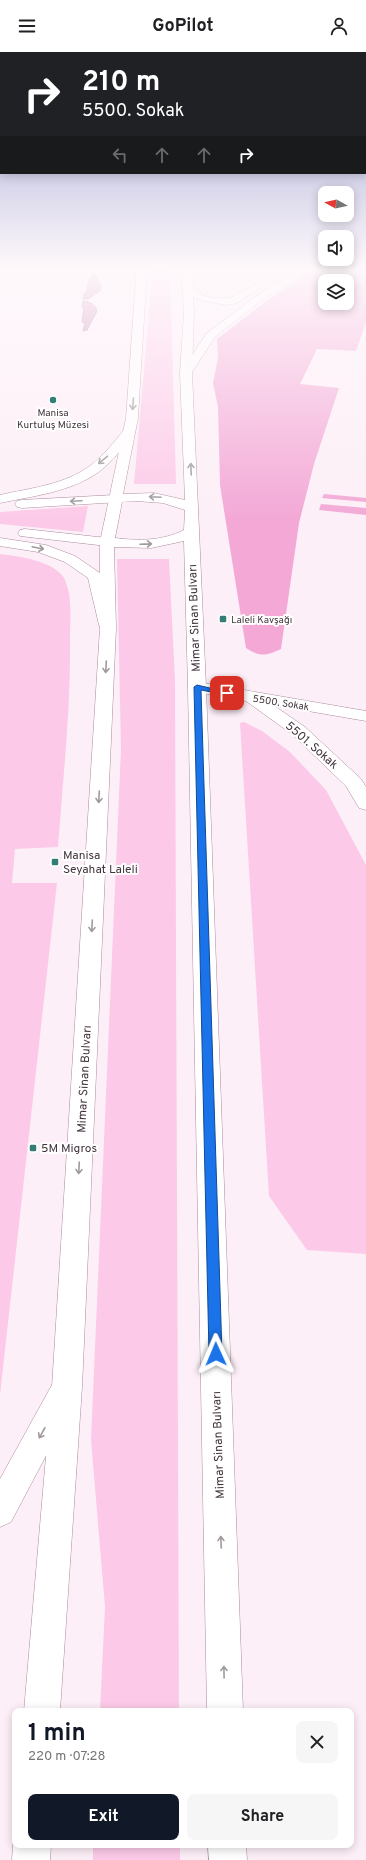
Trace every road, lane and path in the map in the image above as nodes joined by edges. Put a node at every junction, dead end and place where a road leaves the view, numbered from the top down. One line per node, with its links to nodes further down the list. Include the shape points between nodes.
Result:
1 (136, 351): 5 (main road, one-way to 5)
2 (187, 351): 4 (main road)
3 (200, 351): 4 (main road)
4 (186, 373): 9 (main road, one-way to 4)
5 (129, 432): 6 (main road, one-way to 6, via 111,454 89,472 59,485); 7 (main road)
6 (0, 499)
7 (115, 499): 8 (main road, one-way to 8); 9 (main road, one-way to 7, via 160,497); 13 (main road, Mimar Sinan Bulvarı)
8 (0, 505)
9 (192, 508): 11 (main road, Mimar Sinan Bulvarı)
10 (0, 532): 13 (main road)
11 (192, 532): 13 (main road, one-way to 11, via 160,543 178,540); 15 (main road, Mimar Sinan Bulvarı)
12 (0, 542): 14 (main road, one-way to 14, via 41,548 70,559 95,576)
13 (108, 542): 14 (main road, Mimar Sinan Bulvarı)
14 (108, 628): 19 (main road, Mimar Sinan Bulvarı, one-way to 19)
15 (197, 687): 16 (main road, 5500. Sokak); 22 (main road, Mimar Sinan Bulvarı, one-way to 15)
16 (248, 696): 17 (main road, 5500. Sokak); 18 (main road, 5501. Sokak, via 299,730 354,783)
17 (366, 716)
18 (366, 804)
19 (67, 1387): 20 (main road, one-way to 20); 21 (main road, Mimar Sinan Bulvarı)
20 (0, 1511)
21 (42, 1708)
22 (225, 1708)
23 (32, 1848): 25 (main road)
24 (227, 1848): 26 (main road)
25 (31, 1860)
26 (228, 1860)

